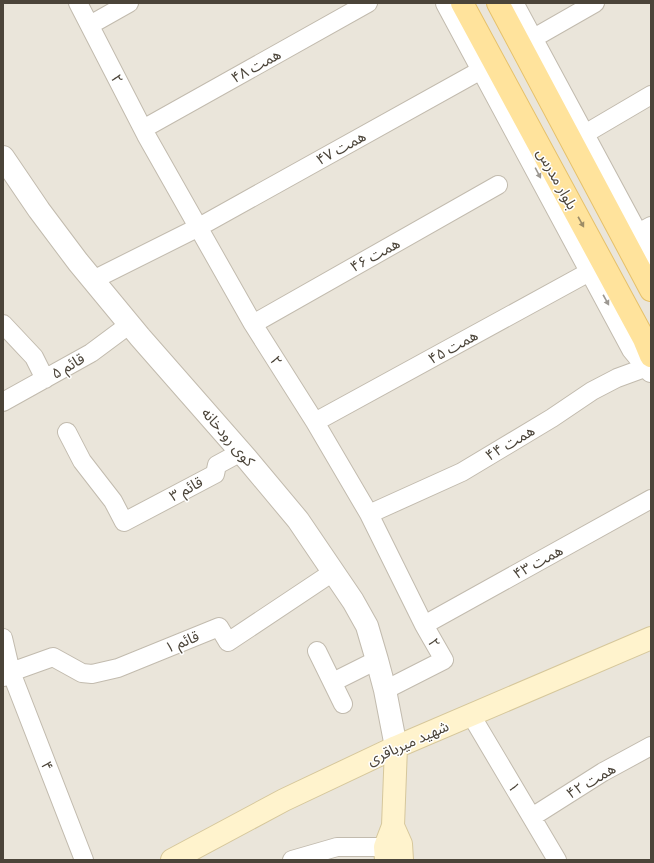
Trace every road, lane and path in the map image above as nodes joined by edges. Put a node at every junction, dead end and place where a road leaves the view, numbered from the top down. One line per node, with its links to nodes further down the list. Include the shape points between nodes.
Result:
1 (78, 3): 9 (street, ۲)
2 (129, 3): 9 (street)
3 (368, 3): 13 (street, همت ۴۸)
4 (447, 3): 11 (street)
5 (462, 3): 26 (main road, بلوار مدرس, one-way to 26, via 644,339)
6 (498, 3): 22 (main road, بلوار مدرس)
7 (512, 3): 10 (street)
8 (595, 3): 10 (street)
9 (90, 24): 13 (street, ۲)
10 (532, 39): 14 (street)
11 (483, 69): 17 (street, همت ۴۷); 20 (street, one-way to 20)
12 (651, 96): 14 (street)
13 (143, 129): 17 (street, ۲)
14 (583, 135): 18 (street)
15 (3, 157): 21 (street, کوی رودخانه, via 39,210)
16 (498, 185): 25 (street, همت ۴۶)
17 (199, 227): 21 (street, همت ۴۷); 25 (street, ۲)
18 (644, 230): 19 (street)
19 (651, 261)
20 (591, 272): 26 (street, one-way to 26, via 633,349); 29 (street, همت ۴۵)
21 (93, 280): 24 (street, کوی رودخانه)
22 (651, 290)
23 (3, 324): 27 (street, via 34,357)
24 (130, 324): 27 (street, قائم ۵, via 91,353); 31 (street, کوی رودخانه)
25 (252, 324): 29 (street, ۲)
26 (650, 365): 33 (street, همت ۴۴, via 592,391 462,472)
27 (45, 379): 28 (street, قائم ۵)
28 (3, 402)
29 (315, 422): 33 (street, ۲)
30 (67, 432): 31 (street, قائم ۳, via 82,461 113,501 124,522 214,474 217,465)
31 (241, 452): 34 (street, کوی رودخانه, via 298,520)
32 (651, 499): 35 (street, همت ۴۳)
33 (369, 514): 35 (street, ۲)
34 (333, 572): 39 (street, کوی رودخانه, via 367,626); 40 (street, قائم ۱, via 228,642 220,627 118,668 92,674 82,673 54,657)
35 (424, 625): 42 (street, ۲, via 444,660)
36 (3, 638): 40 (street, ۴)
37 (651, 638): 44 (main road, شهید میرباقری)
38 (317, 651): 41 (street)
39 (377, 660): 41 (street); 42 (street, کوی رودخانه)
40 (7, 674): 50 (street, ۴)
41 (333, 682): 43 (street)
42 (385, 690): 46 (street, کوی رودخانه)
43 (343, 704)
44 (471, 715): 46 (main road, شهید میرباقری); 47 (street, ۱)
45 (651, 746): 47 (street, همت ۴۲, via 603,772)
46 (396, 747): 48 (main road); 51 (main road, شهید میرباقری, via 284,800)
47 (532, 817): 54 (street, ۱)
48 (393, 826): 49 (main road); 53 (main road, via 401,844)
49 (386, 853): 52 (street, via 337,847)
50 (84, 860)
51 (172, 860)
52 (292, 860)
53 (402, 860)
54 (557, 860)

